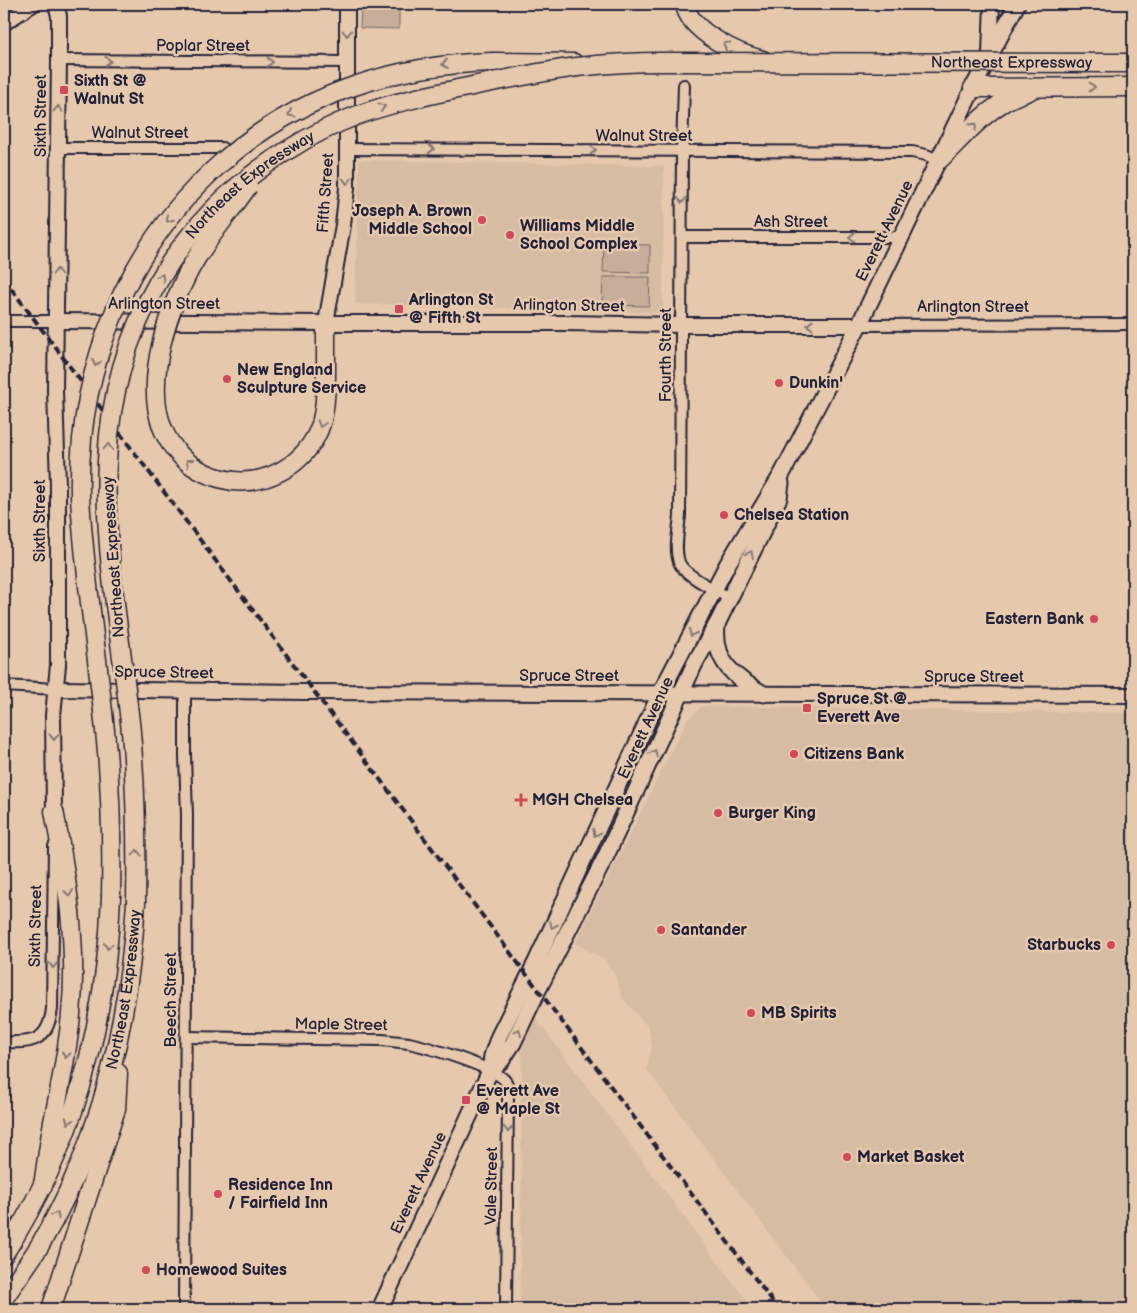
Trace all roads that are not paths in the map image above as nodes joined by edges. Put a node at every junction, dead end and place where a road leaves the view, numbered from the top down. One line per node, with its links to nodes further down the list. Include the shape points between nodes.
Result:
1 (33, 4): 7 (street)
2 (56, 4): 9 (street, Sixth Street)
3 (347, 4): 10 (street, Fifth Street, one-way to 10)
4 (685, 4): 11 (highway, one-way to 4, via 758,59 726,46 694,22)
5 (992, 4): 8 (street)
6 (1017, 4): 8 (main road, Everett Avenue)
7 (4, 23)
8 (990, 54): 16 (main road, Everett Avenue)
9 (59, 60): 10 (street, Poplar Street, one-way to 10); 17 (street, Sixth Street, one-way to 9)
10 (347, 62): 19 (street, Fifth Street)
11 (789, 63): 12 (highway, Northeast Expressway, bridge); 47 (highway, Northeast Expressway, one-way to 47, bridge, via 599,65 483,62 435,65 377,78 308,105 242,146 199,184 158,234 122,292 109,324 91,379 81,447 81,514 110,784 111,898 104,986 92,1044 72,1114)
12 (1133, 63): 22 (highway, Northeast Expressway, one-way to 12, bridge, via 319,132 379,108 465,87 575,67 633,62)
13 (684, 85): 20 (street, Fourth Street)
14 (1058, 87): 15 (highway, one-way to 15); 16 (highway); 21 (highway, one-way to 14, via 987,114 1007,100 1027,91)
15 (1133, 87)
16 (973, 88): 21 (main road, Everett Avenue)
17 (58, 148): 18 (street, Walnut Street); 26 (street, Sixth Street, one-way to 17)
18 (222, 148)
19 (347, 149): 20 (street, Walnut Street, one-way to 20); 27 (street, Fifth Street, one-way to 27, via 344,213)
20 (682, 151): 21 (street, Walnut Street, via 912,152); 23 (street, Fourth Street, one-way to 23)
21 (939, 160): 24 (main road, Everett Avenue)
22 (261, 168): 27 (highway, one-way to 22, bridge, via 322,422 316,437 300,457 283,470 260,479 233,481 199,470 173,447 159,420 156,400 164,334 173,306 196,259); 43 (highway, Northeast Expressway, one-way to 22, bridge, via 131,968 136,902 136,827 130,726 112,573 108,506 109,440 114,398 141,314 162,274 201,222 227,195)
23 (682, 237): 24 (street, Ash Street, one-way to 23); 29 (street, Fourth Street)
24 (901, 237): 30 (main road, Everett Avenue)
25 (4, 321): 26 (street, Arlington Street)
26 (56, 321): 27 (street, Arlington Street); 36 (street, Sixth Street)
27 (326, 323): 29 (street, Arlington Street)
28 (1133, 324): 30 (street, Arlington Street)
29 (681, 325): 30 (street, Arlington Street, one-way to 29); 32 (street, Fourth Street, via 678,560 690,575)
30 (859, 325): 31 (main road, Everett Avenue)
31 (782, 474): 32 (main road, Everett Avenue); 33 (main road, Everett Avenue, one-way to 31, via 779,498)
32 (714, 589): 33 (street, Fourth Street); 38 (main road, Everett Avenue, one-way to 38)
33 (729, 598): 34 (main road, Everett Avenue)
34 (718, 622): 39 (main road, Everett Avenue); 40 (main road, via 718,649 732,673)
35 (4, 686): 36 (street, Spruce Street)
36 (56, 689): 37 (street, Spruce Street); 42 (street, Sixth Street, one-way to 42, via 53,715)
37 (185, 691): 38 (street, Spruce Street); 44 (street, Beech Street, via 188,815)
38 (660, 694): 39 (street, Spruce Street); 46 (main road, Everett Avenue, one-way to 46, via 499,1036)
39 (682, 694): 40 (street, Spruce Street); 46 (main road, Everett Avenue, one-way to 39, via 513,1043)
40 (764, 694): 41 (street, Spruce Street)
41 (1133, 695)
42 (54, 811): 45 (street, Sixth Street, one-way to 45, via 50,1022 36,1039); 47 (highway, one-way to 47, via 69,894 73,981 66,1057)
43 (122, 1022): 49 (highway, Northeast Expressway, one-way to 43, via 62,1204 88,1142 109,1078); 50 (highway, via 116,1109)
44 (186, 1037): 46 (street, Maple Street, via 409,1043); 51 (street, Beech Street)
45 (4, 1042)
46 (490, 1071): 52 (main road, Everett Avenue); 53 (street, Vale Street, one-way to 53, via 506,1081 508,1088)
47 (43, 1186): 48 (highway, Northeast Expressway)
48 (4, 1254)
49 (4, 1298)
50 (51, 1309)
51 (184, 1309)
52 (380, 1309)
53 (506, 1309)

